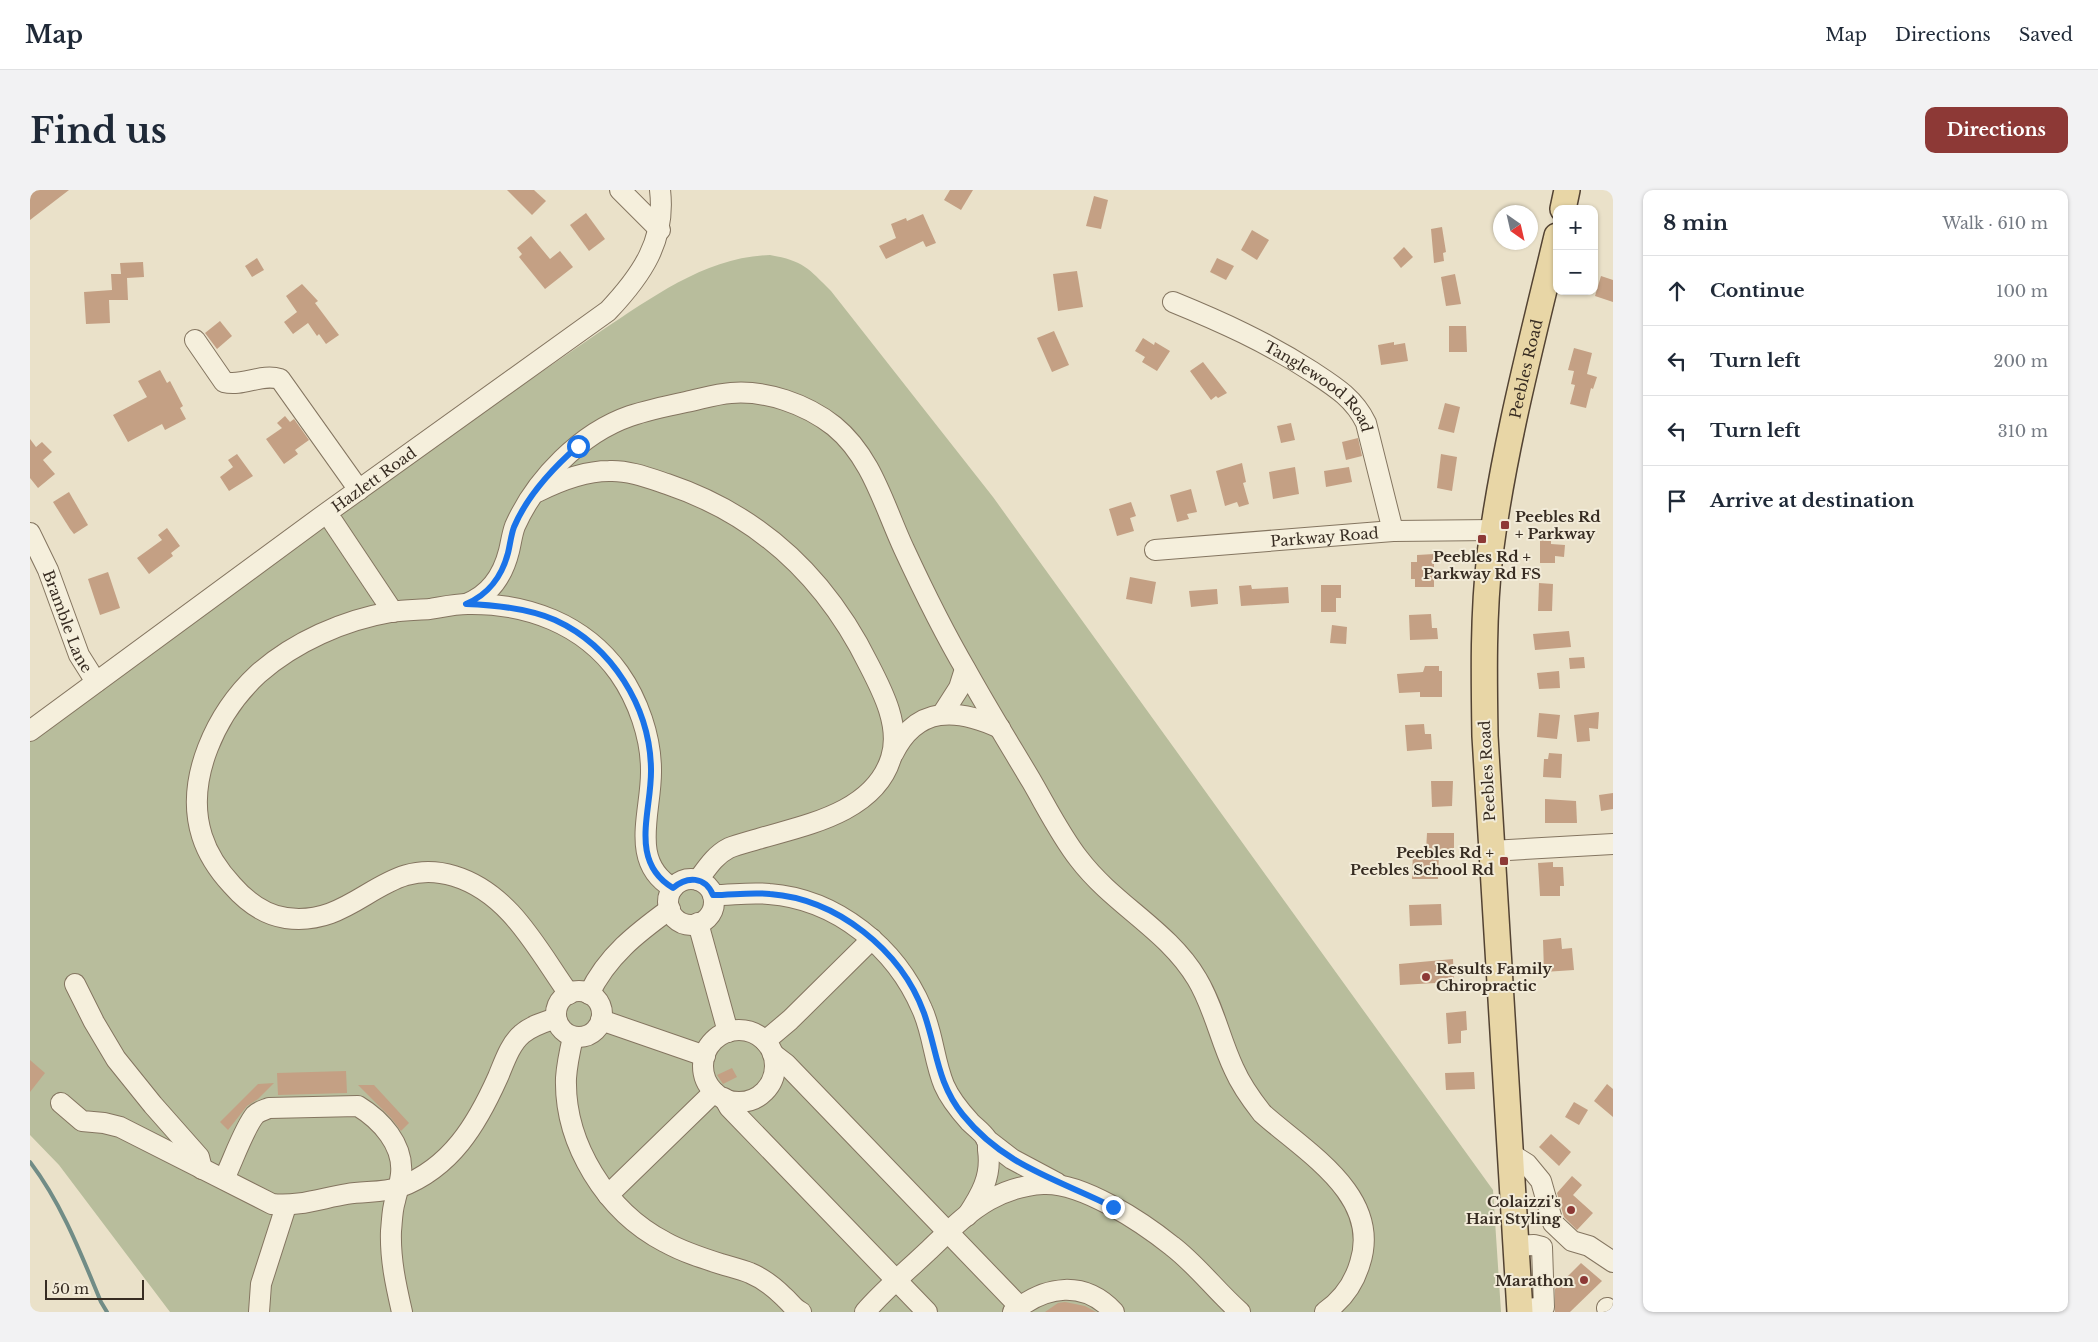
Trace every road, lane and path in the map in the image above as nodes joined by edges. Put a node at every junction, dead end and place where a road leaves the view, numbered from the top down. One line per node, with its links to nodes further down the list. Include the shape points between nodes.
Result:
1 (620, 190): 5 (street)
2 (660, 190): 5 (street, Hazlett Road)
3 (1567, 190): 4 (main road)
4 (1564, 205)
5 (660, 230): 9 (street, Hazlett Road, via 642,269 608,311)
6 (1554, 250): 12 (main road, Peebles Road, via 1503,473)
7 (1173, 302): 13 (street, Tanglewood Road, via 1262,340 1347,395 1366,423)
8 (196, 340): 9 (street, via 224,382 280,379)
9 (359, 490): 19 (street, Hazlett Road)
10 (535, 492): 16 (street, via 514,527 505,566 496,581); 18 (street, via 578,446 628,417 727,393 756,394 792,403 832,424 866,462 922,587); 20 (street, via 594,472 610,470 680,488 738,516 764,533 824,592 864,653)
11 (333, 522): 17 (street)
12 (1494, 530): 13 (street, Parkway Road); 27 (main road, Peebles Road, via 1488,578 1484,674)
13 (1393, 531): 15 (street, Parkway Road)
14 (30, 533): 19 (street, Bramble Lane, via 48,570 78,655)
15 (1156, 550)
16 (466, 604): 17 (street); 29 (street, via 513,608 554,619 590,641 621,675 640,714 650,752 651,791 646,852 662,882)
17 (394, 612): 35 (street, via 346,625 301,644 267,666 237,697 213,735 200,778 198,817 207,849 226,878 253,905 267,913 294,919 339,912 382,884 415,873 432,872 466,881 485,890 510,912)
18 (965, 669): 21 (street, via 959,688); 23 (street)
19 (96, 682): 24 (street, Hazlett Road)
20 (889, 709): 22 (street, via 903,719); 25 (street, via 893,736)
21 (943, 713): 22 (street); 23 (street, via 967,715)
22 (922, 722): 25 (street, via 904,734)
23 (1000, 728): 66 (street, via 1079,859 1112,894 1173,947 1197,979 1233,1068 1252,1100 1338,1179 1358,1208 1364,1240 1362,1258 1345,1294)
24 (30, 731)
25 (891, 758): 28 (street, via 872,789 847,808 820,820 730,847 714,859)
26 (1613, 844): 27 (street)
27 (1491, 851): 46 (main road, Peebles Road)
28 (698, 880): 29 (street, via 684,880); 30 (street)
29 (673, 888): 31 (street, via 669,896)
30 (713, 895): 32 (street, via 711,913); 33 (street, via 751,893 790,897 837,915)
31 (670, 909): 32 (street, via 682,922); 36 (street, via 622,947 598,976)
32 (698, 923): 39 (street)
33 (872, 940): 41 (street, via 804,1006); 45 (street, via 904,974 929,1029 938,1070 952,1101)
34 (75, 984): 47 (street, via 116,1059 199,1157)
35 (569, 994): 36 (street, via 579,991); 37 (street, via 557,1007)
36 (589, 994): 38 (street, via 598,1002)
37 (556, 1018): 40 (street, via 564,1032); 50 (street, via 529,1028 516,1040 482,1111 459,1145 422,1176)
38 (601, 1020): 40 (street, via 592,1033); 42 (street)
39 (728, 1032): 41 (street, via 747,1031 757,1035); 42 (street, via 713,1042)
40 (573, 1037): 51 (street, via 566,1080 572,1121 584,1157)
41 (769, 1048): 43 (street, via 774,1073 764,1092 746,1101 735,1102); 54 (street)
42 (705, 1056): 43 (street, via 707,1082)
43 (719, 1095): 51 (street); 56 (street)
44 (61, 1103): 47 (street, via 82,1122 120,1126)
45 (986, 1139): 49 (street, via 1012,1159); 53 (street, via 988,1164 985,1186)
46 (1511, 1154): 55 (street, via 1527,1164 1541,1181 1553,1223 1572,1240 1589,1246); 58 (main road, Peebles Road)
47 (202, 1168): 48 (street)
48 (224, 1179): 50 (street, via 249,1126 260,1111 269,1108 358,1106 392,1138 401,1162); 52 (street, via 263,1200)
49 (1062, 1185): 53 (street, via 1044,1184 1010,1191); 65 (street, via 1113,1207 1145,1226 1174,1247)
50 (399, 1187): 52 (street); 60 (street, via 391,1233 394,1274)
51 (608, 1195): 61 (street, via 646,1232 682,1251 750,1272)
52 (286, 1206): 59 (street, via 261,1284)
53 (967, 1216): 54 (street)
54 (949, 1232): 56 (street); 57 (street)
55 (1613, 1262)
56 (897, 1281): 62 (street); 63 (street)
57 (1016, 1309): 64 (street, via 1043,1294 1071,1290 1094,1295)
58 (1520, 1311)
59 (259, 1312)
60 (402, 1312)
61 (799, 1312)
62 (864, 1312)
63 (927, 1312)
64 (1114, 1312)
65 (1240, 1312)
66 (1325, 1312)

